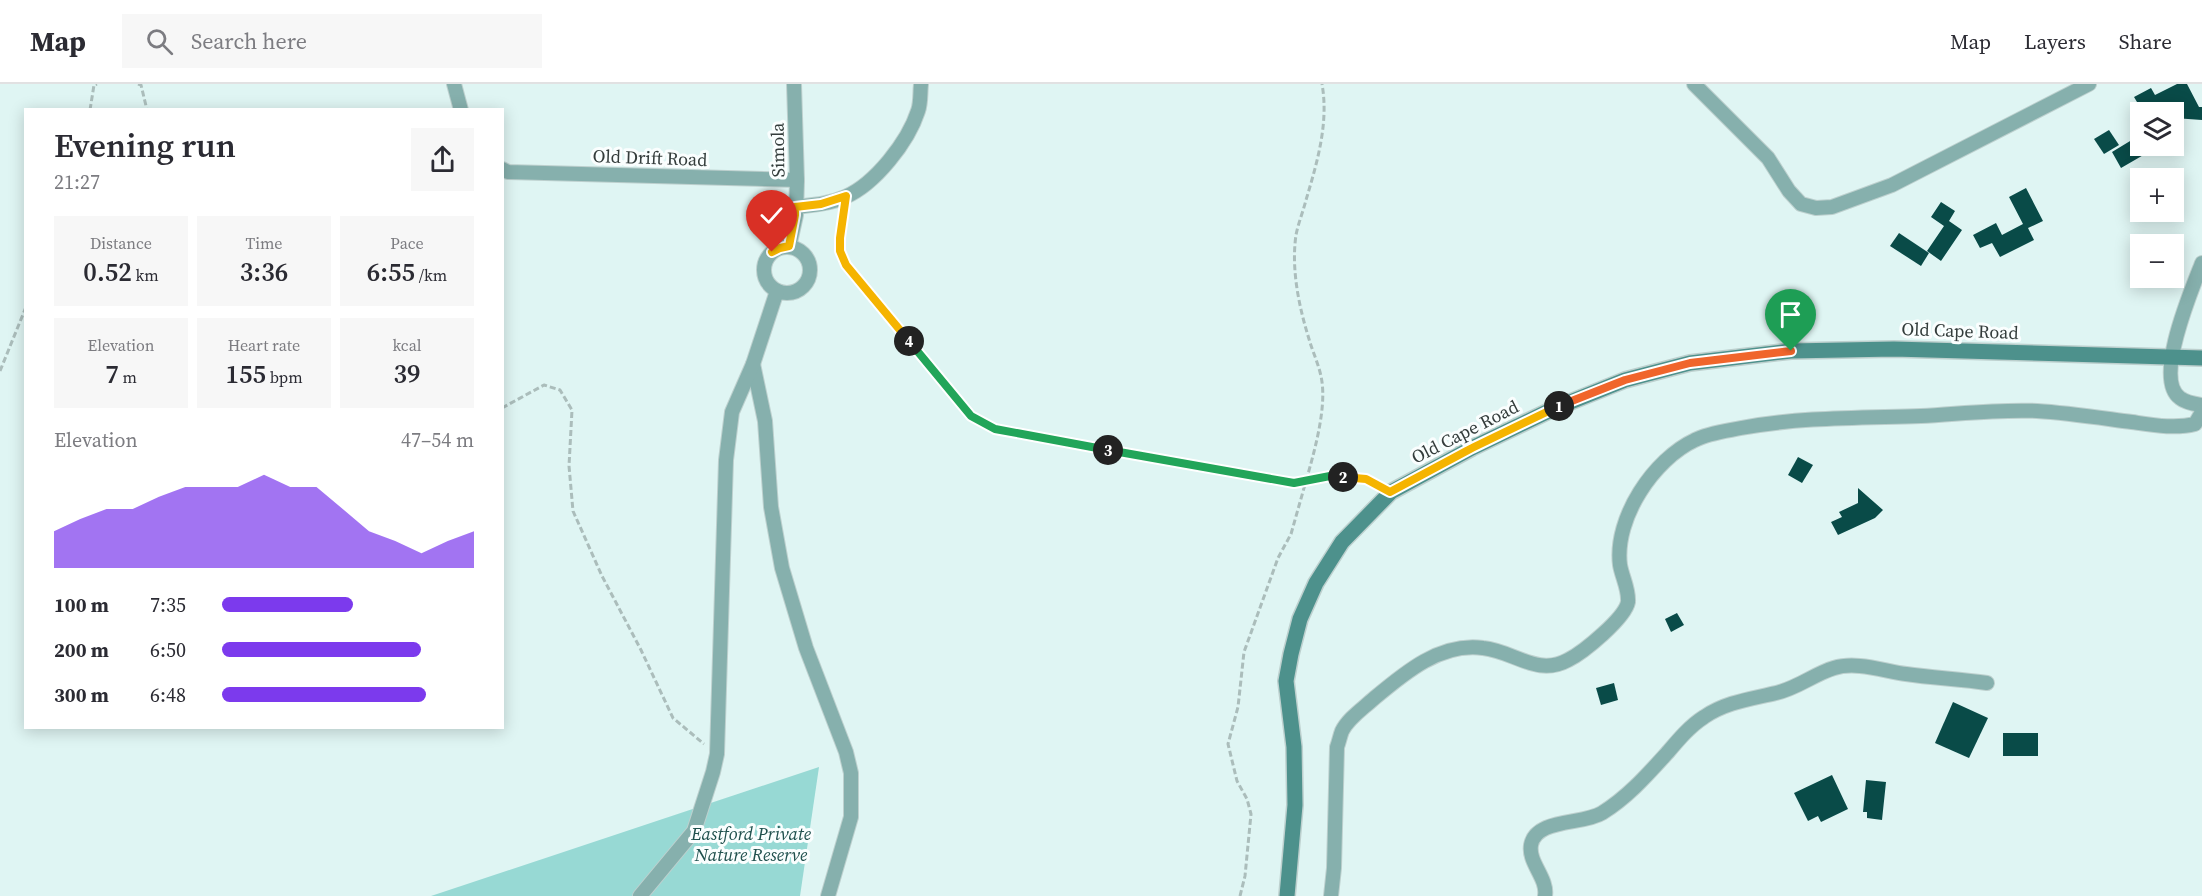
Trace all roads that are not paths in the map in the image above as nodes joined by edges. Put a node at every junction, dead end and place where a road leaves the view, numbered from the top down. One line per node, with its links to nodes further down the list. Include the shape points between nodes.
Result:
1 (454, 84): 6 (street)
2 (794, 84): 8 (street, Simola)
3 (921, 84): 9 (street, via 919,110 905,142 878,173 846,196)
4 (1695, 84): 5 (street, via 1768,158 1801,204 1816,208 1832,207 1892,185)
5 (2089, 84)
6 (460, 108)
7 (504, 170): 8 (street, Old Drift Road)
8 (797, 180): 9 (street, Simola)
9 (795, 211): 10 (street, Simola)
10 (789, 246): 12 (street, via 772,252 766,260 765,278); 12 (street, via 805,254 811,272 803,288 786,294)
11 (2202, 263): 13 (street)
12 (777, 291): 15 (street)
13 (2170, 357): 14 (street, Old Cape Road); 16 (street, via 2170,379 2178,398); 21 (street, Old Cape Road, via 1894,348 1791,351 1690,363 1625,380 1553,409 1390,492 1342,542 1316,583 1291,654 1286,681 1294,747 1295,805)
14 (2202, 358)
15 (753, 364): 19 (street, via 732,412 726,460 717,754 694,831); 20 (street, via 765,421 771,507 782,568 851,773 851,817)
16 (2202, 405)
17 (2202, 412): 22 (street, via 2195,424 2170,427 2035,411 1773,422 1696,439 1671,454 1653,473 1628,514 1620,564 1628,601 1611,627 1569,660 1554,666 1527,664 1482,647 1436,656 1405,672 1342,730 1337,747)
18 (1987, 683): 23 (street, via 1856,666 1836,667 1794,688 1725,705 1703,717 1643,780 1600,815 1538,832 1531,845 1533,860 1546,888)
19 (640, 896)
20 (828, 896)
21 (1287, 896)
22 (1331, 896)
23 (1545, 896)

